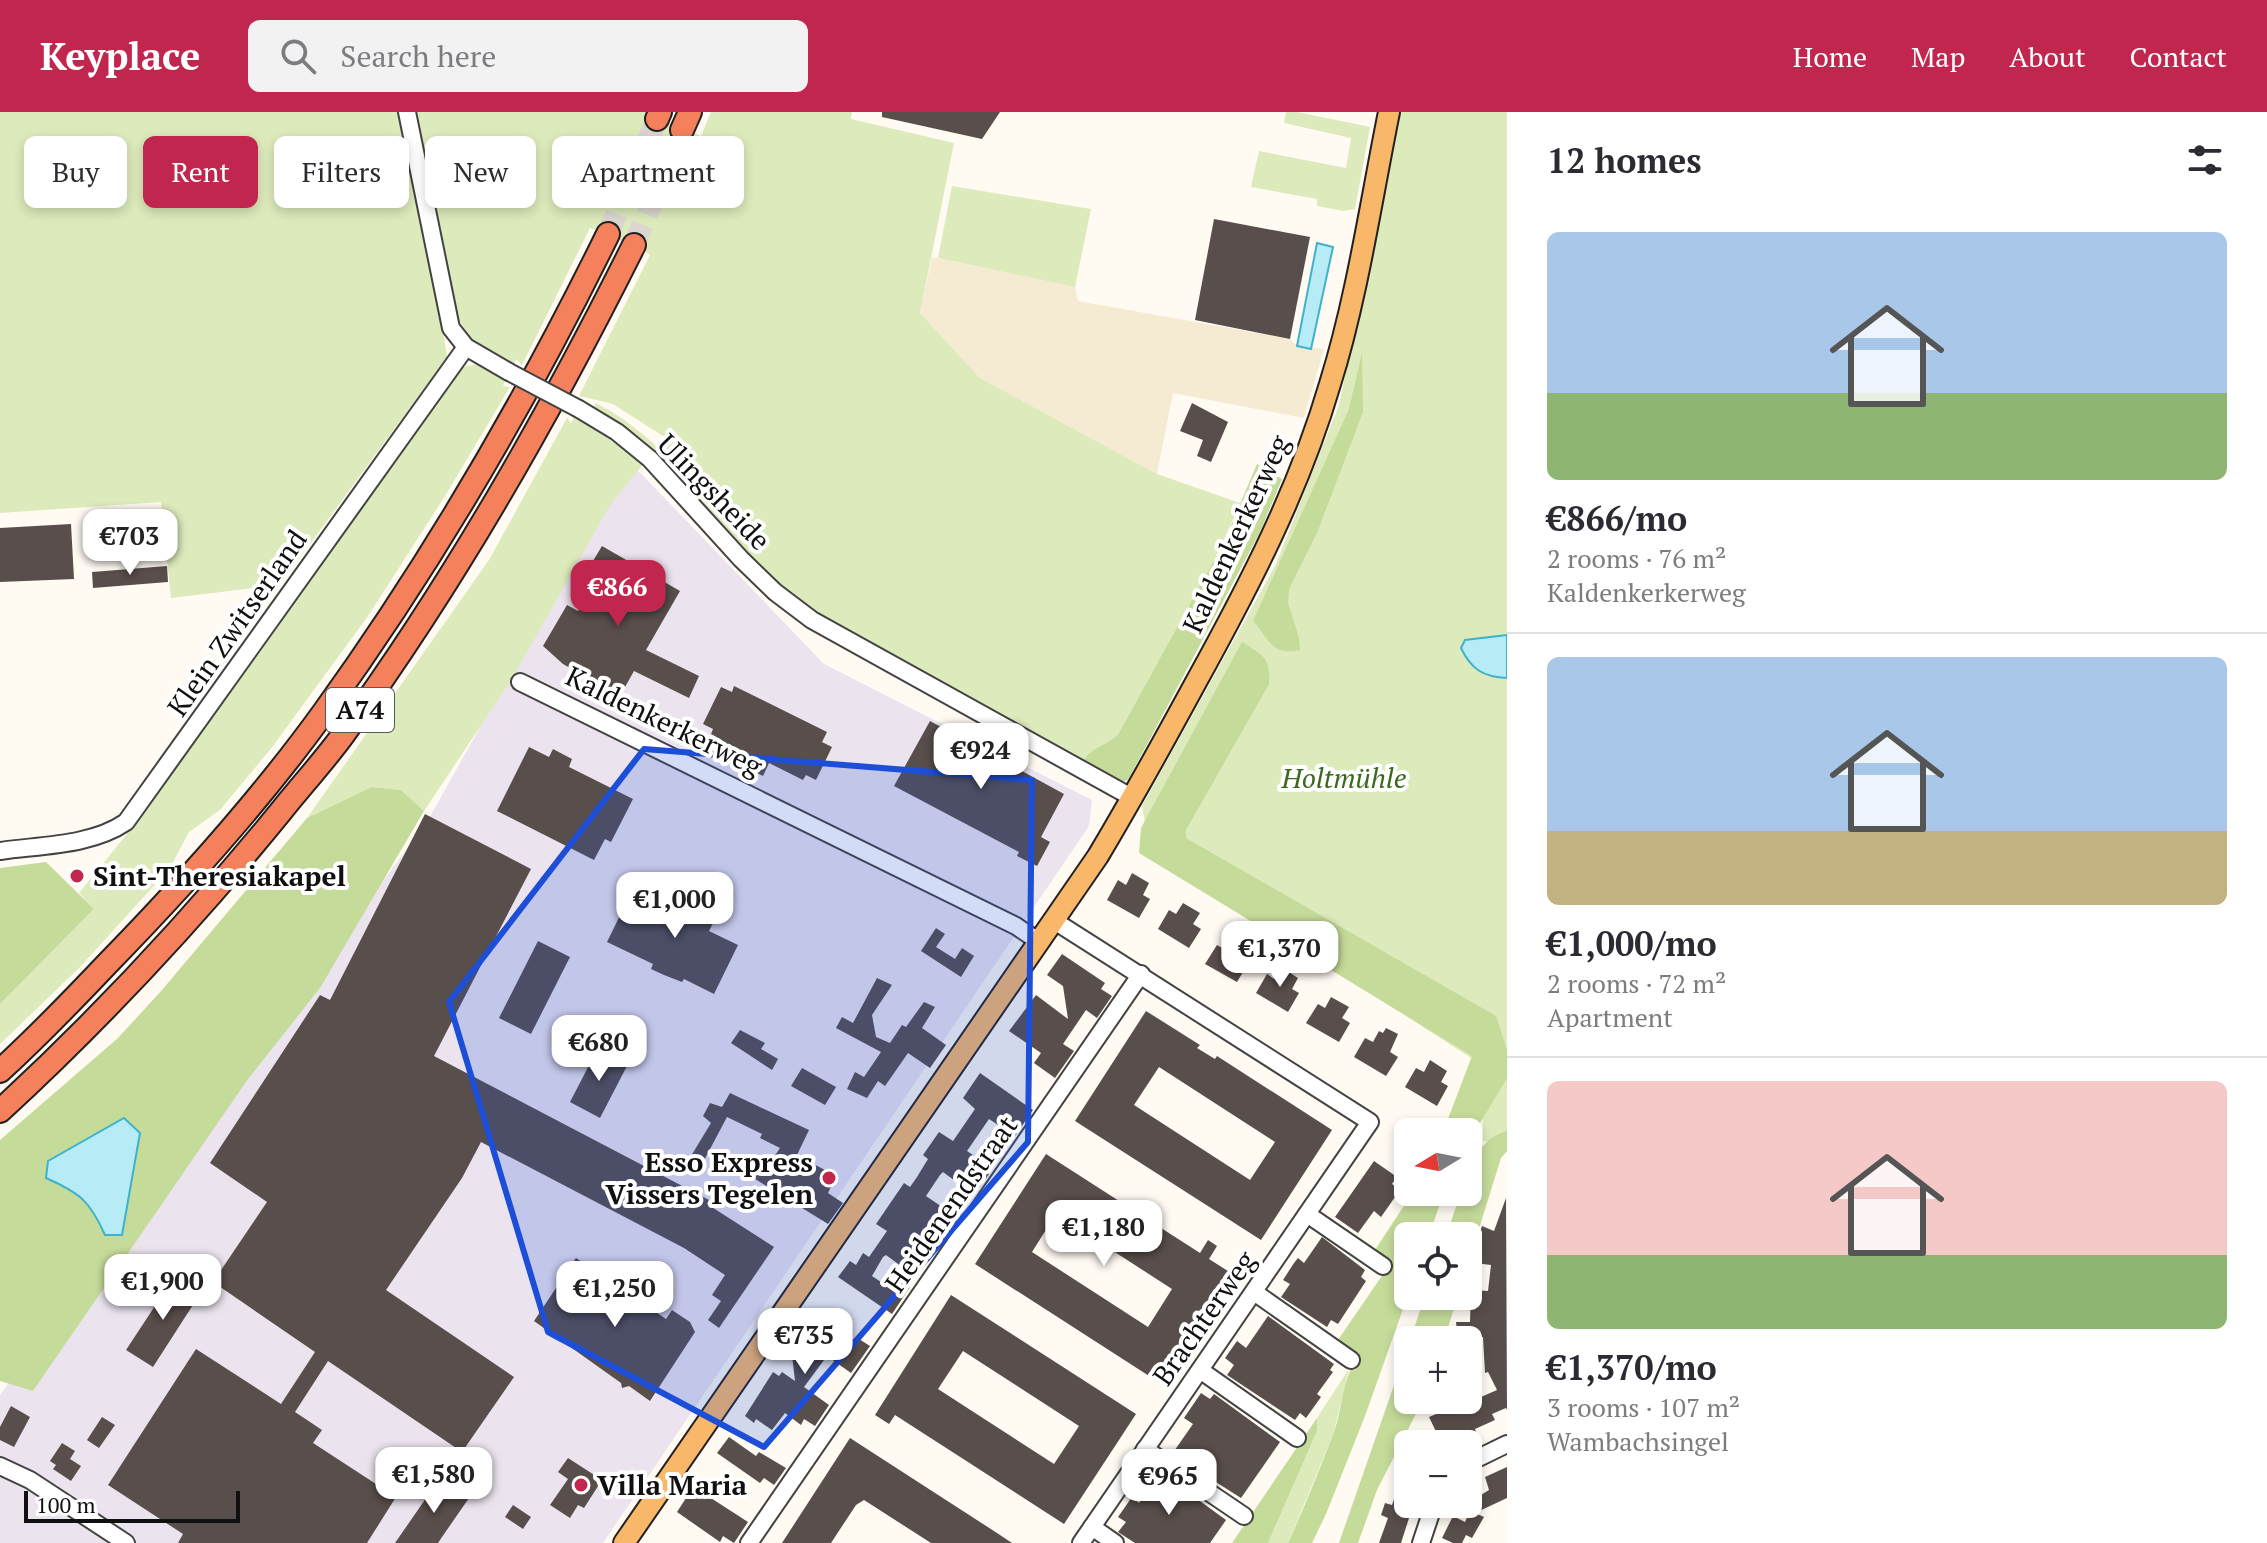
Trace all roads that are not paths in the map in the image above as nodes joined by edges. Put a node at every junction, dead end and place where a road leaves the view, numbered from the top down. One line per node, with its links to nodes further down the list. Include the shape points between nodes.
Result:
1 (407, 112): 5 (street, via 451,328)
2 (1389, 112): 7 (main road, Kaldenkerkerweg, via 1331,383 1298,477 1248,586)
3 (608, 234): 12 (highway, A74, via 502,438 428,561 323,714 159,911)
4 (634, 245): 13 (highway, A74, via 526,454 454,572 342,736 167,944)
5 (466, 347): 7 (street, Ulingsheide, bridge, via 617,432 650,459 763,581 812,620); 8 (street, Klein Zwitserland, via 126,822 90,839)
6 (520, 682): 10 (street, Kaldenkerkerweg)
7 (1133, 798): 9 (main road, Kaldenkerkerweg)
8 (0, 851)
9 (1053, 920): 10 (main road, Kaldenkerkerweg); 11 (street)
10 (1038, 941): 28 (main road, Kaldenkerkerweg)
11 (1141, 974): 14 (street, Brachterweg, via 1370,1122); 29 (street, Heidenendstraat)
12 (0, 1071)
13 (0, 1111)
14 (1307, 1214): 15 (street); 16 (street, Brachterweg)
15 (1383, 1266)
16 (1254, 1292): 17 (street); 18 (street, Brachterweg)
17 (1351, 1360)
18 (1200, 1370): 19 (street); 21 (street, Brachterweg)
19 (1297, 1438)
20 (1507, 1444): 22 (street)
21 (1145, 1449): 24 (street); 26 (street, Brachterweg)
22 (1482, 1456)
23 (0, 1466): 27 (street)
24 (1244, 1516)
25 (1429, 1518): 32 (street)
26 (1092, 1527): 30 (street, Brachterweg); 31 (street)
27 (126, 1543)
28 (624, 1543)
29 (749, 1543)
30 (1081, 1543)
31 (1115, 1543)
32 (1421, 1543)

